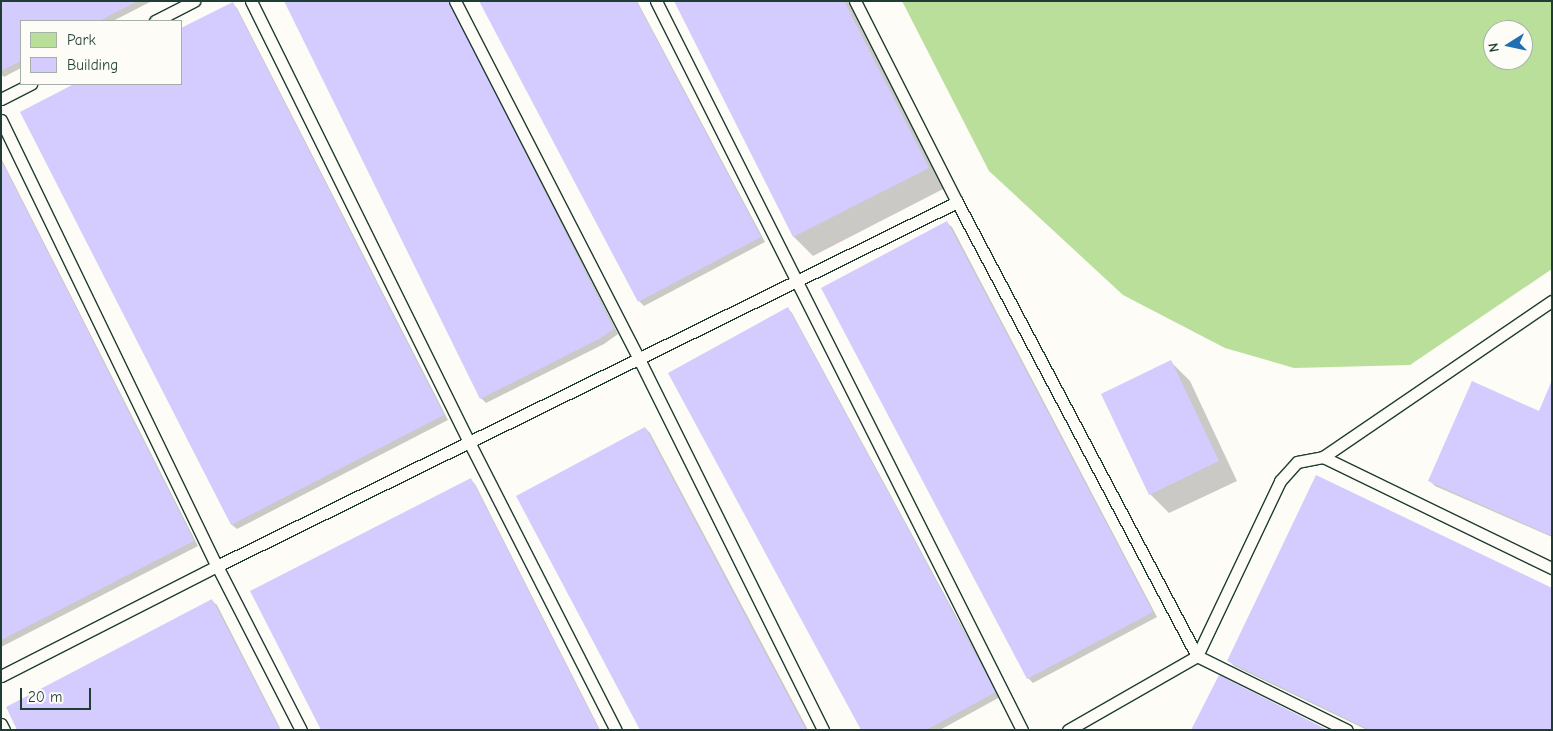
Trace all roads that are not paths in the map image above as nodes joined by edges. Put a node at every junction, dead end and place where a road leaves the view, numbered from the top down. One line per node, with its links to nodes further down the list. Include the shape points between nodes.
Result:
1 (194, 1): 6 (lane)
2 (250, 1): 14 (lane)
3 (455, 1): 13 (lane)
4 (656, 1): 11 (lane)
5 (855, 1): 10 (lane)
6 (157, 20)
7 (29, 85): 8 (lane)
8 (1, 99)
9 (1, 120): 16 (lane)
10 (957, 202): 11 (lane); 18 (lane)
11 (798, 281): 13 (lane); 25 (lane)
12 (1552, 301): 15 (lane)
13 (639, 359): 14 (lane); 24 (lane)
14 (469, 442): 16 (lane); 23 (lane)
15 (1323, 457): 17 (lane); 18 (lane, via 1297,462 1280,481)
16 (217, 566): 19 (lane); 22 (lane)
17 (1552, 568)
18 (1197, 656): 26 (lane); 27 (lane)
19 (1, 676)
20 (1, 724): 21 (lane)
21 (4, 730)
22 (300, 730)
23 (616, 730)
24 (823, 730)
25 (1022, 730)
26 (1068, 730)
27 (1346, 730)

